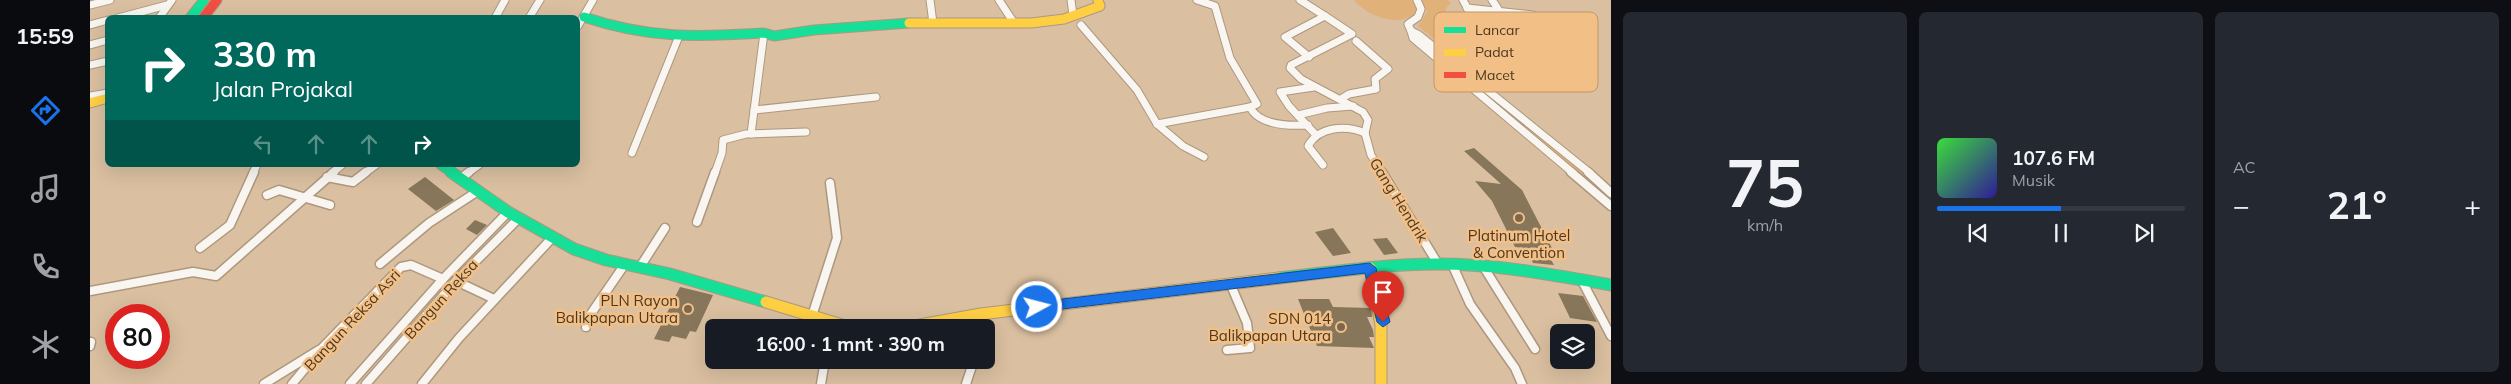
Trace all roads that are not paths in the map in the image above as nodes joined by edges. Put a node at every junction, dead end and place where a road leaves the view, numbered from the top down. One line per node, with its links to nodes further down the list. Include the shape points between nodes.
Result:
1 (110, 0): 17 (street)
2 (204, 0): 24 (main road)
3 (217, 0): 25 (main road)
4 (505, 0): 26 (street)
5 (540, 0): 27 (street)
6 (593, 0): 30 (street)
7 (930, 0): 33 (street)
8 (998, 0): 34 (street)
9 (1071, 0): 28 (street)
10 (1098, 0): 28 (main road, via 1102,5)
11 (1198, 0): 57 (street, via 1215,6 1227,56 1241,81 1255,97 1257,104)
12 (1300, 0): 29 (street)
13 (1417, 0): 38 (street, via 1421,9 1418,17 1408,24)
14 (1463, 0): 18 (street)
15 (1492, 0): 19 (street)
16 (170, 3): 22 (street); 23 (street)
17 (90, 5)
18 (1468, 8): 19 (street); 20 (street)
19 (1500, 11): 21 (street)
20 (1468, 12)
21 (1506, 12)
22 (128, 15)
23 (162, 15)
24 (192, 15)
25 (205, 15)
26 (497, 15)
27 (531, 15)
28 (1074, 15): 34 (main road, via 1064,19)
29 (1325, 16): 45 (street, via 1285,37); 45 (street, via 1352,34)
30 (584, 17): 32 (street); 39 (main road, via 632,32)
31 (105, 21): 35 (street)
32 (580, 23)
33 (933, 23): 34 (main road); 37 (main road, via 860,26 774,36)
34 (1014, 23)
35 (90, 25)
36 (1081, 25): 60 (street, via 1137,90)
37 (764, 33): 39 (main road); 58 (street)
38 (1415, 35): 43 (street); 44 (street)
39 (679, 36): 66 (street)
40 (105, 41): 42 (street)
41 (1356, 41): 56 (street, via 1388,69 1374,79 1376,89 1349,94)
42 (90, 45)
43 (1434, 48)
44 (1434, 52)
45 (1309, 58): 48 (street, via 1290,68)
46 (105, 62): 47 (street)
47 (90, 66)
48 (1316, 87): 56 (street); 59 (street, via 1280,92)
49 (1480, 92): 82 (street)
50 (1490, 92): 78 (street)
51 (105, 94): 52 (street)
52 (90, 96)
53 (876, 97): 58 (street)
54 (105, 99): 55 (main road)
55 (90, 103)
56 (1347, 103): 59 (street); 63 (street, Gang Hendrik, via 1368,118)
57 (1250, 107): 60 (street); 61 (street, via 1266,122 1286,126)
58 (754, 110): 64 (street)
59 (1298, 114): 61 (street)
60 (1157, 124): 67 (street, via 1179,143)
61 (1308, 125): 65 (street)
62 (806, 132): 64 (street)
63 (1365, 133): 65 (street, via 1333,129); 91 (street, Gang Hendrik, via 1370,155)
64 (751, 134): 85 (street, via 723,140 722,153)
65 (1316, 135): 68 (street, via 1308,146)
66 (632, 153)
67 (1204, 157)
68 (1323, 165)
69 (256, 167): 88 (street, via 230,225)
70 (340, 167): 74 (street)
71 (373, 167): 74 (street, via 353,182)
72 (447, 167): 75 (main road)
73 (476, 167): 75 (street)
74 (327, 177): 80 (street)
75 (460, 179): 77 (main road)
76 (830, 183): 104 (street, via 835,248)
77 (478, 191): 83 (main road); 89 (street, via 434,220)
78 (1611, 193)
79 (267, 195): 80 (street, via 279,190)
80 (304, 199): 81 (street); 101 (street, via 216,276 193,272)
81 (330, 205)
82 (1611, 206)
83 (508, 212): 84 (main road); 96 (street)
84 (519, 218): 87 (main road); 98 (street, Bangun Reksa)
85 (697, 222)
86 (665, 228): 94 (street)
87 (552, 238): 90 (main road, via 582,252); 102 (street)
88 (200, 248)
89 (380, 264)
90 (625, 264): 94 (main road); 108 (street, via 588,318)
91 (1438, 264): 92 (main road); 95 (main road)
92 (1452, 264): 93 (main road); 125 (street, via 1479,319 1515,368)
93 (1483, 266): 97 (main road); 111 (street)
94 (640, 267): 104 (main road)
95 (1370, 268): 99 (main road); 124 (main road, via 1385,336)
96 (443, 278): 110 (street, Bangun Reksa Asri, via 411,266 401,266); 113 (street)
97 (1581, 279): 100 (main road); 109 (street)
98 (456, 281): 102 (street); 116 (street, Bangun Reksa)
99 (1230, 283): 103 (main road); 112 (street, via 1247,323 1250,346 1247,350)
100 (1611, 285)
101 (90, 291)
102 (494, 299): 121 (street)
103 (981, 314): 106 (main road); 107 (street)
104 (812, 316): 105 (main road)
105 (820, 319)
106 (953, 319)
107 (981, 319)
108 (586, 327)
109 (1611, 336)
110 (322, 348): 117 (street); 118 (street, Bangun Reksa Asri)
111 (1535, 349)
112 (1227, 350)
113 (363, 368): 116 (street); 119 (street)
114 (823, 369): 122 (street)
115 (971, 369): 123 (street)
116 (374, 373): 120 (street, Bangun Reksa)
117 (264, 384)
118 (292, 384)
119 (350, 384)
120 (366, 384)
121 (422, 384)
122 (820, 384)
123 (966, 384)
124 (1381, 384)
125 (1522, 384)

